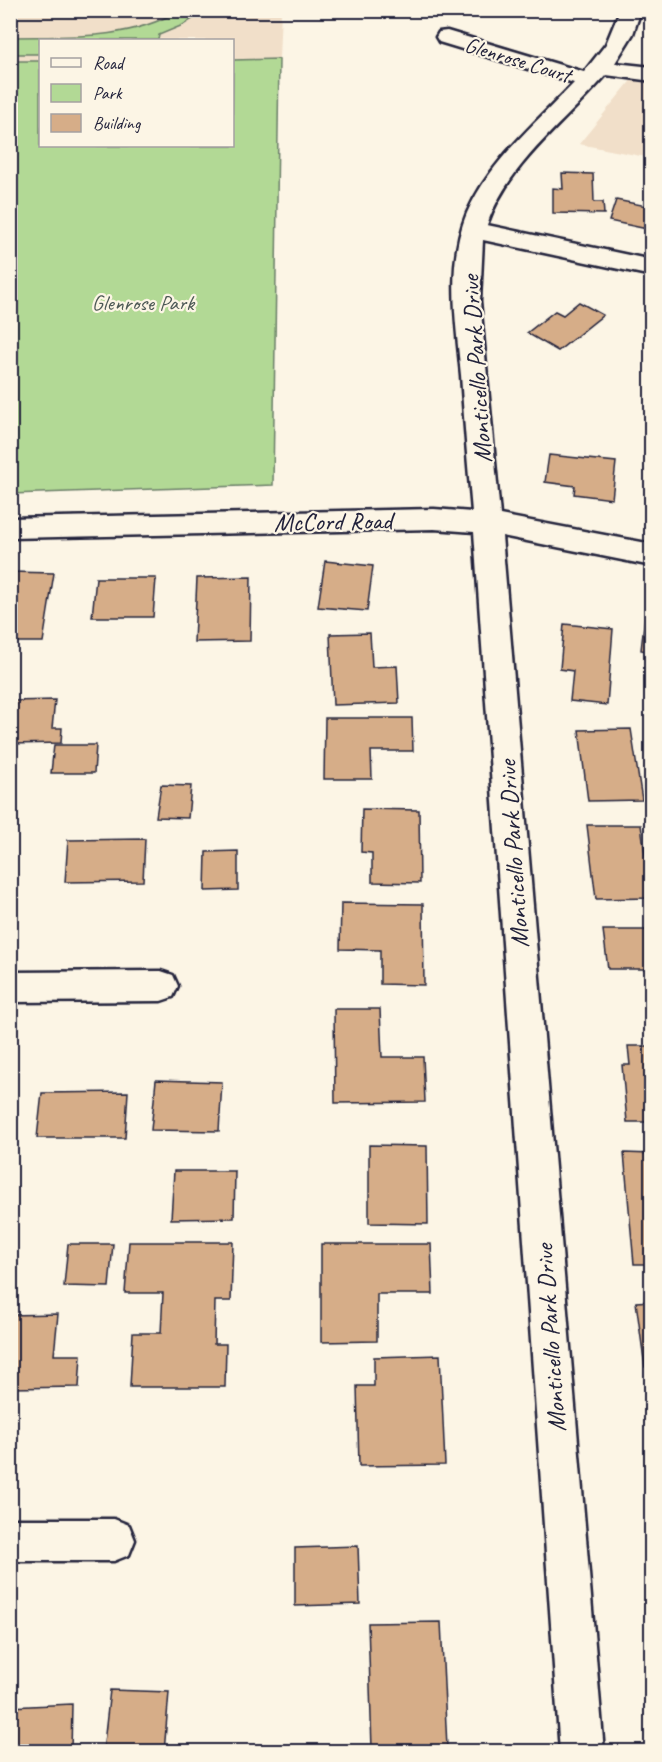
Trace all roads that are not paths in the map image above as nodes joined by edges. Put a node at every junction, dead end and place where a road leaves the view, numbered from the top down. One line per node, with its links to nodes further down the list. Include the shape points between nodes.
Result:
1 (631, 10): 3 (street, Monticello Park Drive, via 624,35 611,58)
2 (447, 37): 3 (street, Glenrose Court)
3 (595, 74): 4 (street, Glenrose Court); 5 (street, Monticello Park Drive, via 513,163 488,197)
4 (651, 74)
5 (473, 230): 6 (street); 7 (street, Monticello Park Drive, via 467,301)
6 (651, 268)
7 (487, 523): 8 (street, McCord Road, via 434,519); 9 (street, McCord Road); 14 (street, Monticello Park Drive)
8 (10, 528)
9 (651, 555)
10 (161, 986): 11 (street)
11 (10, 987)
12 (10, 1540): 13 (street)
13 (114, 1540)
14 (582, 1752)

